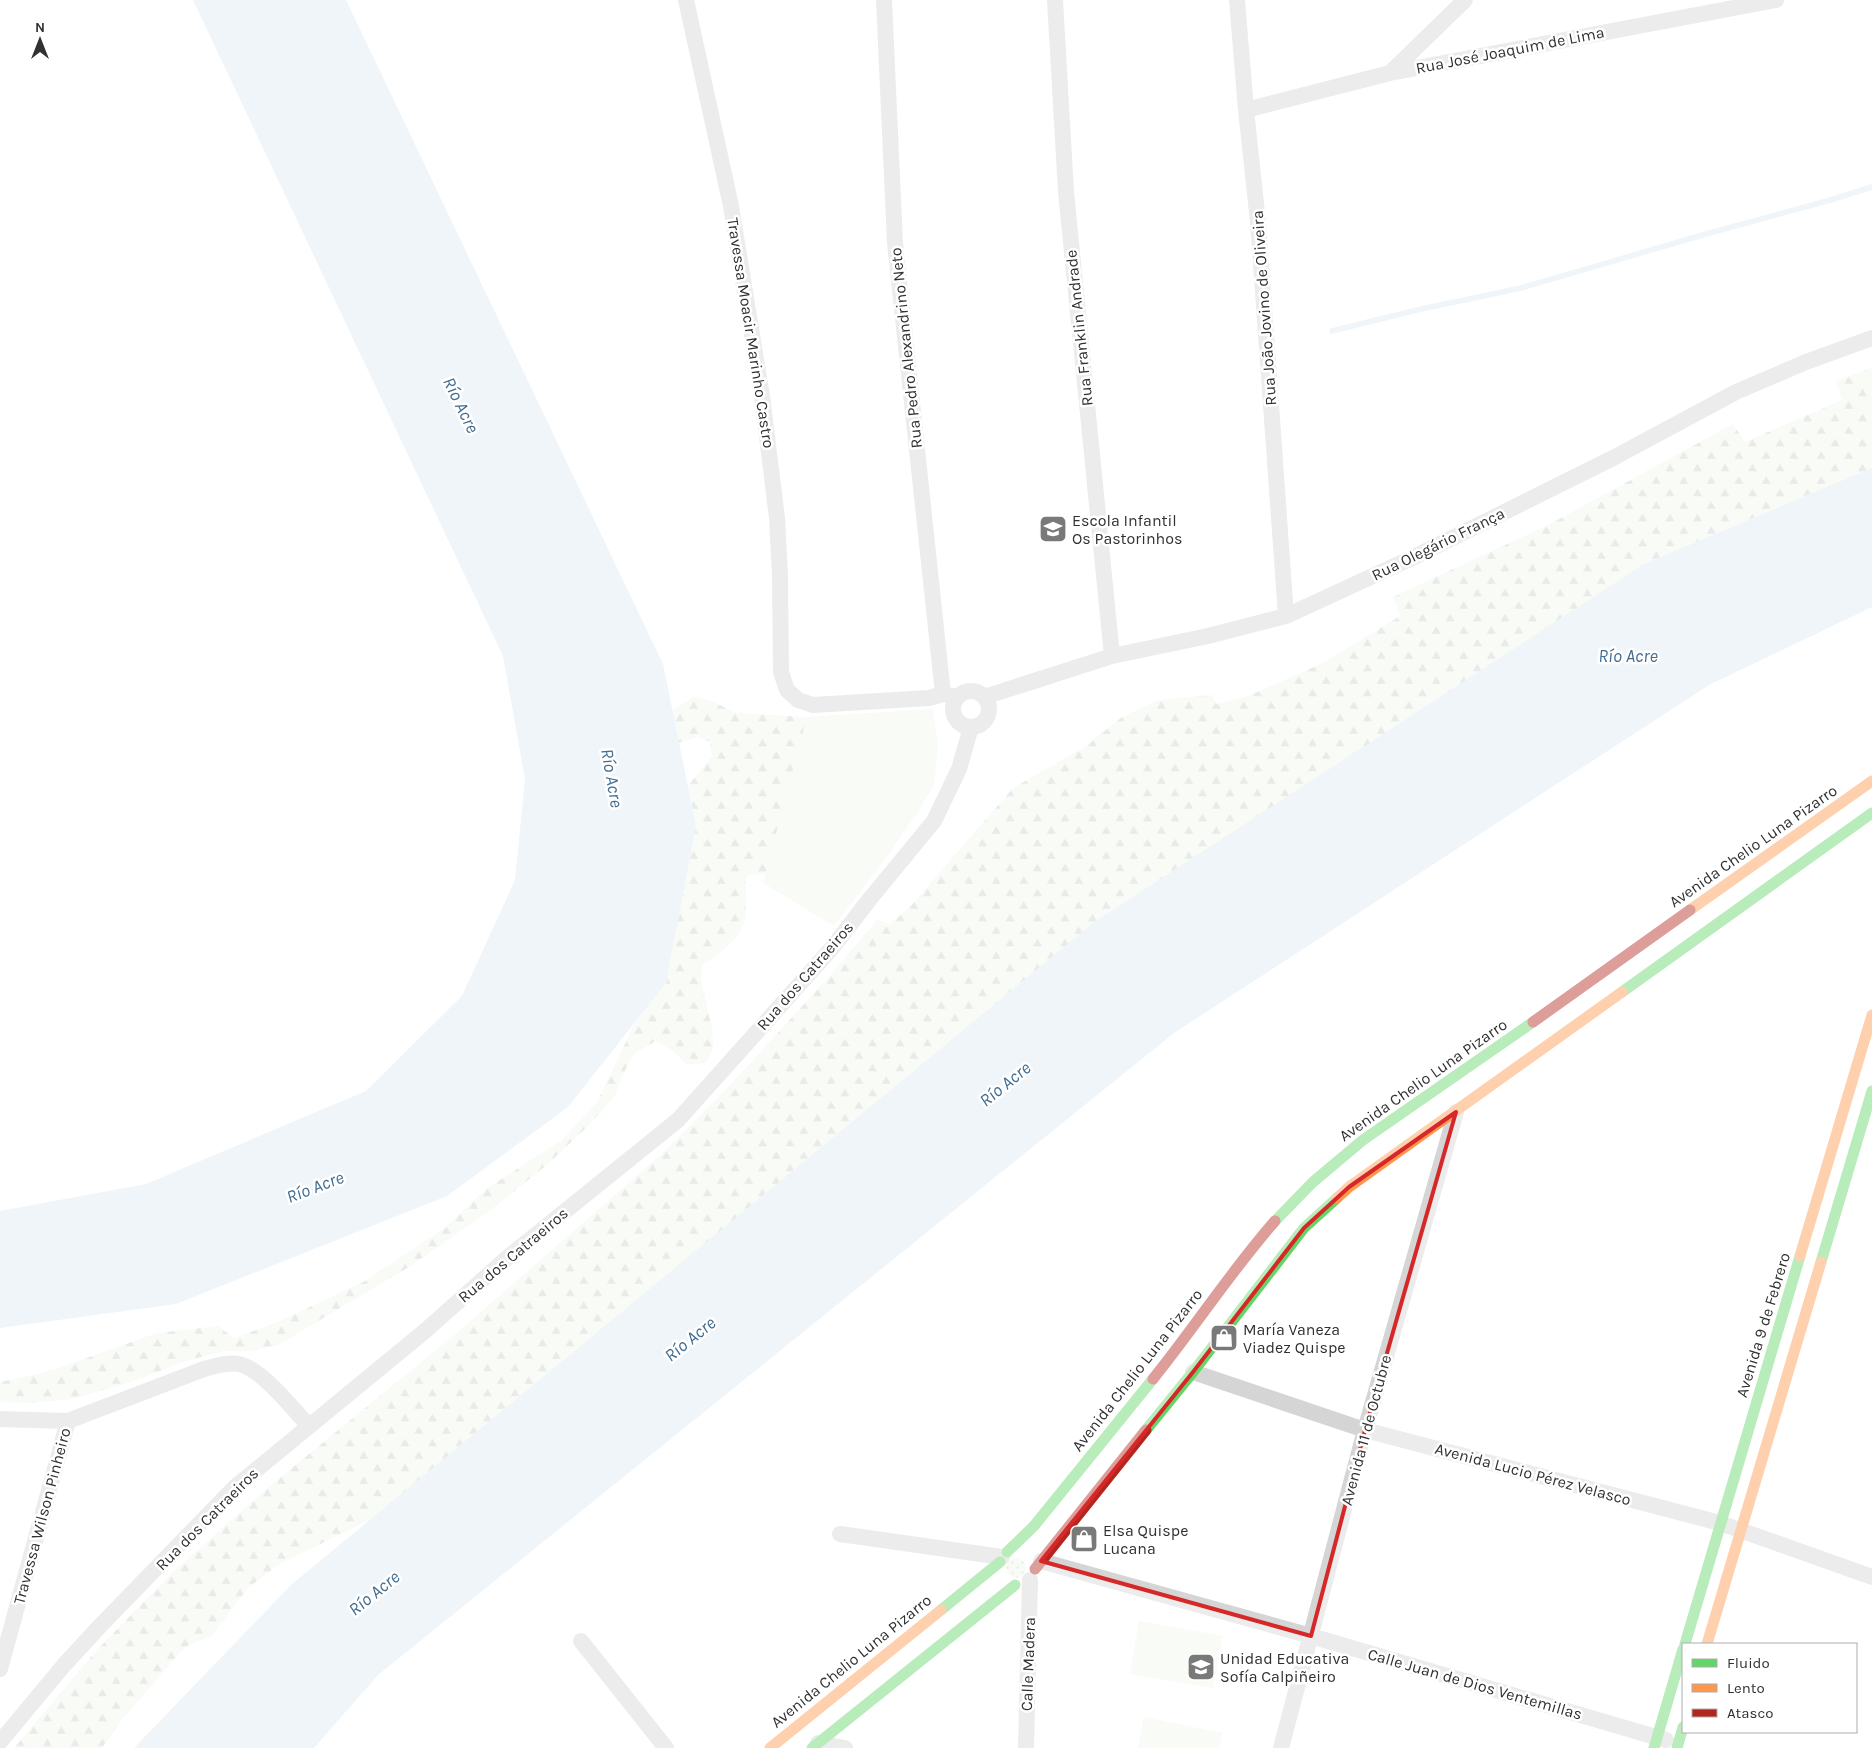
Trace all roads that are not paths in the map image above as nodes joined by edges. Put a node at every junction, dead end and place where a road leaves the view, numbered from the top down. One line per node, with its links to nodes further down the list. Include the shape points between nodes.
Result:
1 (686, 0): 13 (street, Travessa Moacir Marinho Castro, via 731,206 763,406 777,518 781,672 787,690 798,700 813,705)
2 (884, 0): 13 (street, Rua Pedro Alexandrino Neto, via 895,243)
3 (1055, 0): 12 (street, Rua Franklin Andrade, via 1066,192)
4 (1237, 0): 9 (street, Rua João Jovino de Oliveira)
5 (1465, 0): 8 (street)
6 (1776, 0): 7 (street, Rua José Joaquim de Lima)
7 (1747, 3): 8 (street, Rua José Joaquim de Lima)
8 (1390, 73): 9 (street, Rua José Joaquim de Lima)
9 (1246, 110): 11 (street, Rua João Jovino de Oliveira, via 1258,222)
10 (1872, 338): 11 (street, Rua Olegário França, via 1736,392 1414,557)
11 (1286, 616): 12 (street, Rua Olegário França)
12 (1112, 656): 14 (street, Rua Olegário França)
13 (951, 696): 14 (street, via 974,691); 15 (street, via 954,714 960,723)
14 (984, 697): 15 (street, via 988,713 982,723)
15 (971, 727): 24 (street, Rua dos Catraeiros, via 959,770 934,821 832,948 678,1120 507,1258)
16 (1872, 781): 29 (main road, Avenida Chelio Luna Pizarro, via 1363,1140 1314,1182 1274,1222 1182,1343 1034,1526)
17 (1872, 813): 20 (main road)
18 (1872, 1015): 26 (main road, Avenida 9 de Febrero)
19 (1872, 1091): 27 (main road)
20 (1456, 1112): 21 (main road, via 1349,1187 1304,1228); 25 (street, Avenida 11 de Octubre)
21 (1193, 1372): 25 (street, Avenida Lucio Pérez Velasco); 30 (main road)
22 (0, 1419): 23 (street)
23 (68, 1421): 24 (street, via 204,1369 239,1364 257,1372); 37 (street, Travessa Wilson Pinheiro)
24 (309, 1426): 40 (street, Rua dos Catraeiros, via 234,1488 100,1626)
25 (1365, 1430): 26 (street, Avenida Lucio Pérez Velasco); 32 (street, Avenida 11 de Octubre)
26 (1720, 1523): 27 (street, Avenida Lucio Pérez Velasco); 34 (main road, Avenida 9 de Febrero)
27 (1740, 1530): 31 (street, Avenida Lucio Pérez Velasco); 35 (main road)
28 (840, 1534): 29 (street)
29 (1003, 1557): 30 (main road, via 1012,1550); 30 (main road, via 1000,1572); 46 (main road, Avenida Chelio Luna Pizarro)
30 (1023, 1570): 32 (street, Calle Juan de Dios Ventemillas); 38 (main road); 47 (street, Calle Madera)
31 (1872, 1577)
32 (1311, 1636): 41 (street, Calle Juan de Dios Ventemillas); 48 (street, Avenida 11 de Octubre)
33 (581, 1641): 45 (street)
34 (1685, 1643)
35 (1707, 1643)
36 (1682, 1652): 41 (main road)
37 (0, 1670)
38 (841, 1724): 42 (main road); 44 (street)
39 (1682, 1730): 43 (main road)
40 (0, 1742)
41 (1656, 1743): 43 (street, Calle Juan de Dios Ventemillas)
42 (815, 1745): 44 (street)
43 (1678, 1746)
44 (838, 1747)
45 (666, 1748)
46 (770, 1748)
47 (1026, 1748)
48 (1281, 1748)

